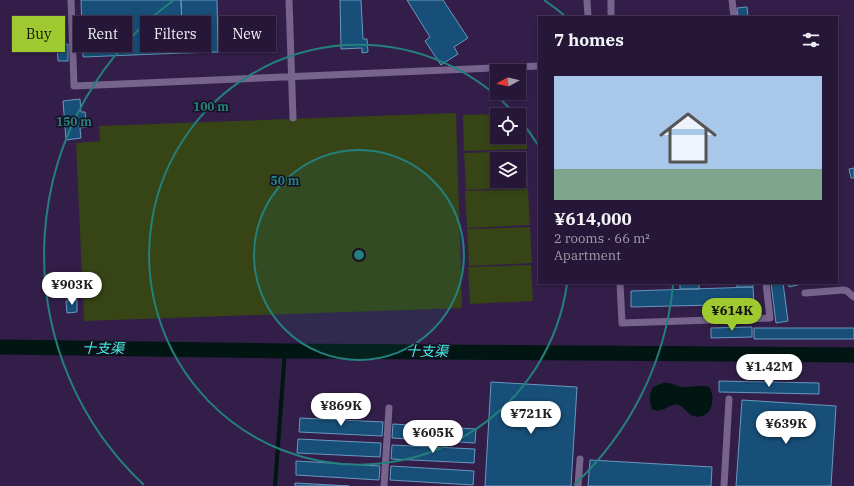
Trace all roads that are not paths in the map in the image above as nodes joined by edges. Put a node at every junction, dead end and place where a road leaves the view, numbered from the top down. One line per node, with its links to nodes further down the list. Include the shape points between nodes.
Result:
1 (71, 0): 10 (lane, via 74,86)
2 (289, 0): 10 (lane)
3 (587, 0): 6 (lane)
4 (611, 0): 7 (lane)
5 (732, 0): 8 (lane)
6 (588, 16)
7 (611, 16)
8 (734, 16)
9 (538, 66): 10 (lane)
10 (292, 77): 11 (lane)
11 (293, 118)
12 (620, 284): 13 (lane, via 622,323 770,318)
13 (766, 284)
14 (805, 293): 15 (lane, via 837,290 847,291)
15 (854, 297)
16 (729, 399): 21 (lane)
17 (389, 408): 19 (lane)
18 (580, 458): 20 (lane)
19 (384, 486)
20 (578, 486)
21 (724, 486)

